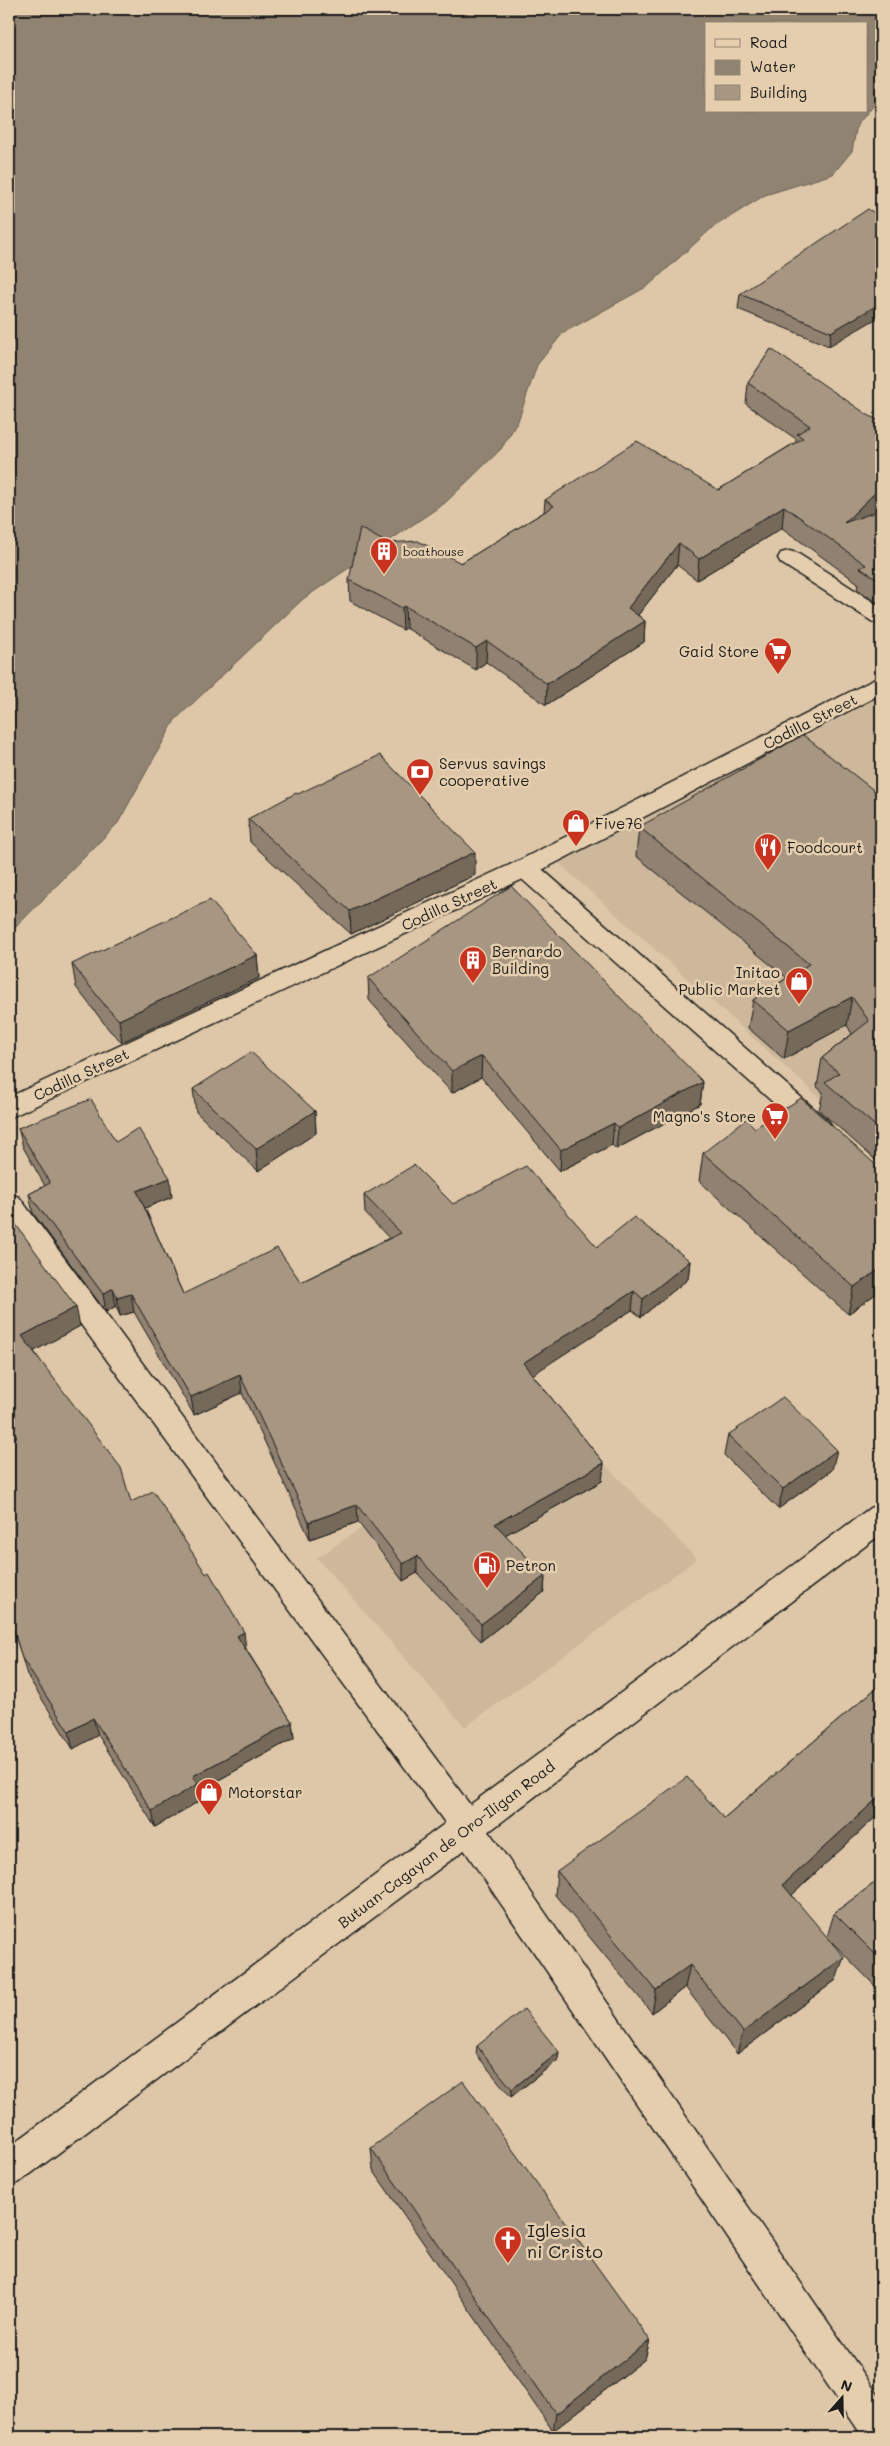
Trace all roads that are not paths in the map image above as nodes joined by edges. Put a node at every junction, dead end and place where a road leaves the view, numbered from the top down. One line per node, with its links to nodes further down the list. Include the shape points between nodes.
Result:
1 (789, 558): 2 (main road)
2 (881, 617)
3 (881, 684): 4 (main road, Codilla Street)
4 (525, 868): 5 (main road, Codilla Street); 6 (main road)
5 (9, 1108)
6 (837, 1144)
7 (9, 1205): 9 (main road)
8 (881, 1517): 9 (main road, Butuan-Cagayan de Oro-Iligan Road)
9 (468, 1828): 10 (main road, Butuan-Cagayan de Oro-Iligan Road); 11 (main road)
10 (9, 2169)
11 (881, 2431)

